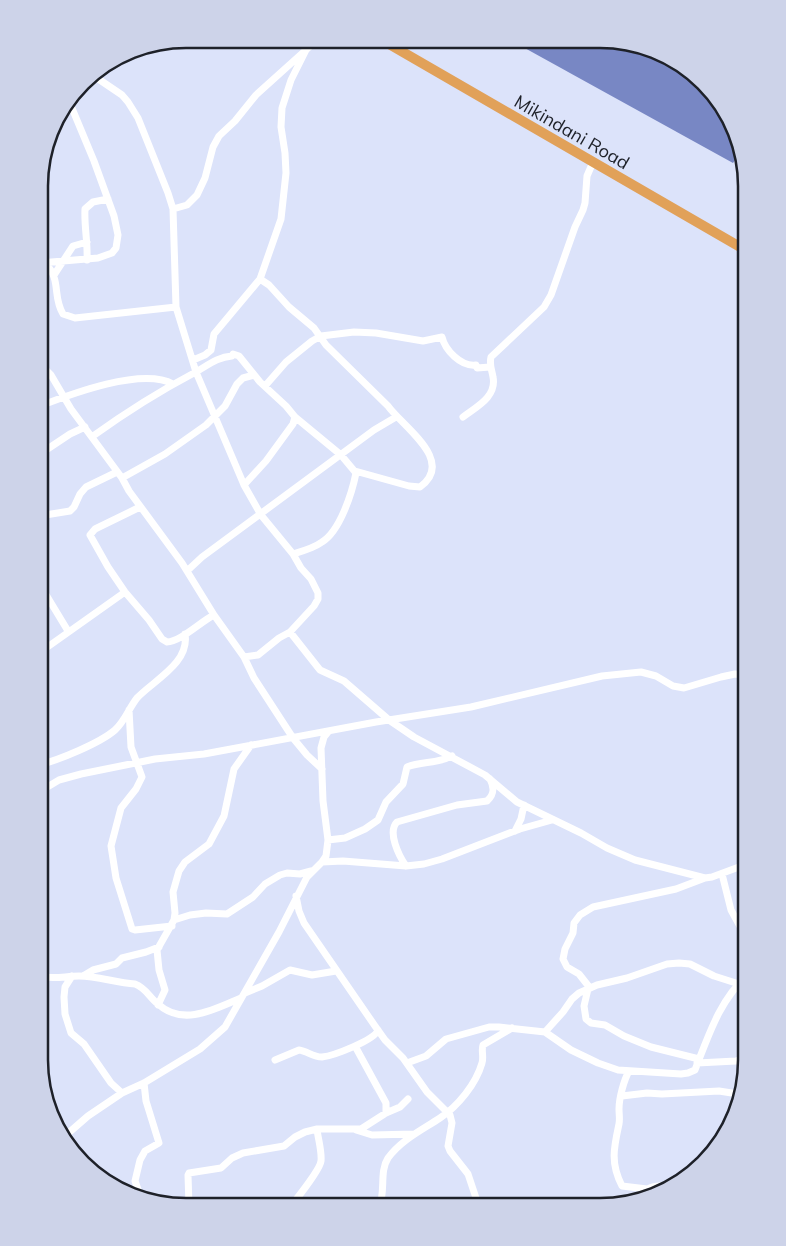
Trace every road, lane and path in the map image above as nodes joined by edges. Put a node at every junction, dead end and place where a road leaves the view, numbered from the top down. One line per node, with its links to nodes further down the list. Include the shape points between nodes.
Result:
1 (396, 48): 5 (highway, Mikindani Road)
2 (306, 50): 7 (street, via 256,95 220,136 212,147 205,178 197,195); 15 (street, via 282,108 286,173 281,219)
3 (98, 80): 7 (street, via 116,90 134,110)
4 (72, 108): 6 (street)
5 (593, 162): 9 (highway, Mikindani Road); 19 (street, via 587,176 583,210 551,295 532,320 491,358)
6 (108, 199): 8 (street, via 85,207); 10 (street, via 117,228 116,248 108,255)
7 (174, 210): 16 (street)
8 (87, 242): 10 (street); 11 (street, via 74,246)
9 (738, 246)
10 (87, 260): 11 (street)
11 (64, 262): 12 (street); 14 (street)
12 (48, 263)
13 (48, 269): 14 (street)
14 (54, 275): 16 (street, via 61,310 71,317)
15 (260, 279): 17 (street); 18 (street, via 214,334 211,350)
16 (176, 307): 18 (street)
17 (321, 336): 19 (street, via 354,332 423,341 442,337 449,352 460,360 477,368); 24 (street, via 286,362); 29 (street)
18 (193, 360): 20 (street)
19 (490, 366): 30 (street, via 494,382 491,394)
20 (196, 372): 22 (street, via 233,354 239,356); 23 (street); 27 (street)
21 (48, 373): 25 (street)
22 (254, 375): 24 (street); 27 (street, via 239,381 229,402)
23 (174, 384): 25 (street, via 155,378 119,382); 32 (street)
24 (265, 386): 28 (street)
25 (64, 397): 26 (street); 31 (street)
26 (48, 403)
27 (215, 417): 36 (street, via 165,454); 37 (street)
28 (295, 417): 34 (street); 37 (street, via 266,461)
29 (396, 417): 34 (street); 35 (street, via 428,450 432,468 423,485 409,486)
30 (463, 417)
31 (85, 427): 32 (street); 33 (street)
32 (93, 436): 36 (street)
33 (48, 449)
34 (341, 455): 35 (street); 40 (street)
35 (355, 471): 41 (street, via 351,492 334,529 324,542)
36 (120, 475): 38 (street); 39 (street, via 86,488 70,510)
37 (244, 485): 40 (street)
38 (140, 507): 42 (street); 43 (street, via 95,529 90,535)
39 (48, 514)
40 (261, 515): 41 (street); 42 (street)
41 (293, 554): 47 (street, via 318,596 314,606)
42 (187, 571): 45 (street)
43 (125, 592): 46 (street); 48 (street, via 164,641 171,642)
44 (48, 596): 46 (street)
45 (214, 616): 48 (street); 50 (street)
46 (68, 631): 49 (street)
47 (290, 632): 50 (street, via 258,654); 53 (street, via 320,670 344,681)
48 (185, 634): 52 (street, via 186,647 180,658 136,700)
49 (48, 646)
50 (244, 657): 55 (street)
51 (738, 674): 53 (street, via 684,688 648,673 621,673 471,707)
52 (130, 710): 58 (street, via 107,735); 59 (street, via 130,744)
53 (389, 720): 54 (street); 57 (street)
54 (328, 732): 55 (street); 60 (street, via 320,748)
55 (293, 738): 56 (street); 60 (street)
56 (251, 745): 59 (street); 74 (street, via 234,769 224,816 209,844 185,862 179,871 173,892)
57 (452, 756): 61 (street); 66 (street, via 440,762 407,767 403,784 386,802 378,820 348,836)
58 (48, 762)
59 (137, 763): 62 (street, via 71,776); 74 (street, via 140,782 121,808 111,846 116,878 132,929)
60 (322, 769): 66 (street)
61 (490, 778): 63 (street); 68 (street, via 493,790 487,800 433,811 394,825 395,842)
62 (48, 787)
63 (524, 805): 64 (street); 65 (street)
64 (552, 820): 65 (street); 72 (street, via 635,860)
65 (515, 831): 68 (street, via 442,859)
66 (328, 840): 67 (street)
67 (322, 862): 68 (street); 70 (street)
68 (406, 866)
69 (738, 868): 71 (street)
70 (312, 871): 73 (street); 74 (street, via 280,875 227,914 190,915)
71 (722, 874): 72 (street); 75 (street, via 731,910)
72 (704, 878): 85 (street, via 676,889 593,907 580,915 574,923 563,959)
73 (296, 896): 78 (street, via 304,924); 86 (street)
74 (173, 923): 76 (street)
75 (738, 923)
76 (159, 947): 77 (street, via 122,958); 87 (street, via 158,967 165,990)
77 (116, 964): 80 (street); 82 (street)
78 (336, 971): 86 (street, via 312,975 290,970); 89 (street)
79 (72, 976): 80 (street); 81 (street); 98 (street, via 65,987 64,997 71,1032)
80 (83, 976): 82 (street)
81 (48, 978)
82 (105, 980): 87 (street, via 142,987)
83 (738, 983): 85 (street, via 680,963 667,964)
84 (738, 987): 94 (street, via 720,1010)
85 (589, 989): 90 (street, via 576,996); 94 (street, via 584,1006 586,1019 591,1023 605,1025 627,1038)
86 (243, 995): 87 (street, via 208,1012 189,1016 166,1011); 97 (street, via 225,1027 214,1039)
87 (158, 1005)
88 (512, 1027): 90 (street); 95 (street, via 489,1027 450,1038 426,1056); 102 (street, via 483,1044 479,1071 468,1090)
89 (378, 1030): 91 (street, via 373,1037); 95 (street)
90 (545, 1032): 96 (street, via 598,1063)
91 (355, 1046): 92 (street, via 323,1057 296,1050); 103 (street, via 386,1103)
92 (275, 1060)
93 (738, 1060): 94 (street)
94 (698, 1061): 96 (street, via 695,1070 680,1074)
95 (407, 1063): 102 (street)
96 (629, 1071): 100 (street, via 622,1086)
97 (144, 1083): 98 (street); 110 (street, via 159,1143 145,1151 140,1160 135,1181)
98 (122, 1093): 106 (street)
99 (734, 1093): 100 (street, via 719,1091)
100 (622, 1096): 109 (street, via 613,1156 620,1182 624,1187)
101 (408, 1099): 103 (street)
102 (447, 1112): 107 (street); 115 (street, via 453,1120 448,1146 468,1174)
103 (386, 1113): 105 (street)
104 (317, 1129): 105 (street); 112 (street, via 299,1135 284,1146 238,1154 221,1168 189,1173); 113 (street, via 320,1164)
105 (355, 1130): 107 (street, via 372,1135)
106 (69, 1133)
107 (414, 1134): 114 (street, via 386,1163)
108 (655, 1187): 109 (street)
109 (647, 1188): 111 (street)
110 (138, 1190)
111 (642, 1192)
112 (189, 1198)
113 (297, 1198)
114 (382, 1198)
115 (475, 1198)

